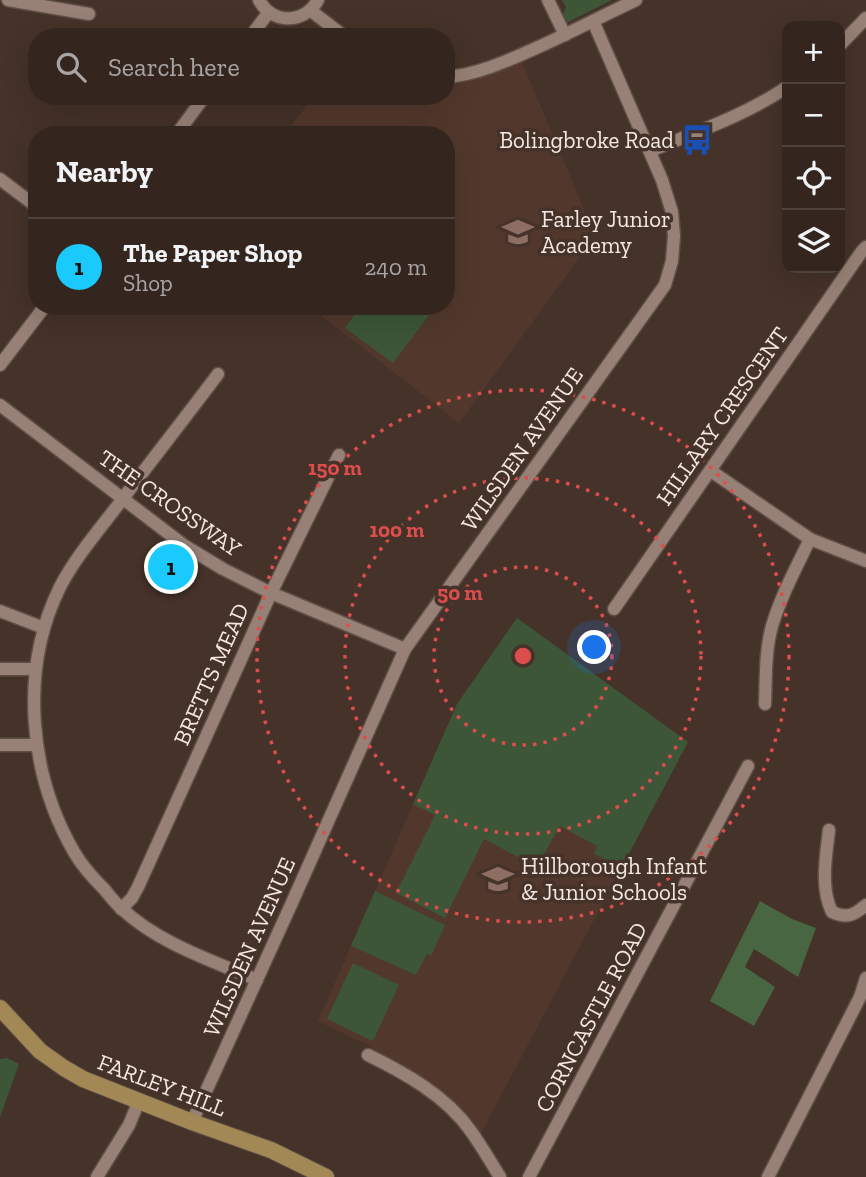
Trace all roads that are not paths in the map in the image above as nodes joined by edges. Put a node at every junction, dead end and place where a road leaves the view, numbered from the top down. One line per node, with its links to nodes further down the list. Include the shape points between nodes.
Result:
1 (8, 0): 7 (street)
2 (260, 0): 6 (street)
3 (548, 0): 12 (street)
4 (635, 0): 9 (street)
5 (314, 5): 6 (street, via 294,19); 11 (street)
6 (268, 12): 10 (street)
7 (89, 14)
8 (866, 19): 13 (street)
9 (593, 20): 12 (street); 18 (street, WILSDEN AVENUE)
10 (256, 28)
11 (336, 28)
12 (565, 35): 14 (street, via 506,61)
13 (845, 40)
14 (455, 76)
15 (782, 90): 18 (street)
16 (198, 105): 17 (street)
17 (183, 126)
18 (650, 151): 35 (street, WILSDEN AVENUE, via 672,212 672,261 665,285)
19 (0, 179): 20 (street)
20 (28, 200)
21 (866, 247): 27 (street, HILLARY CRESCENT)
22 (38, 315): 23 (street)
23 (0, 365)
24 (218, 374): 28 (street)
25 (0, 405): 28 (street, THE CROSSWAY)
26 (339, 454): 31 (street, BRETTS MEAD)
27 (711, 471): 29 (street); 32 (street, HILLARY CRESCENT)
28 (122, 499): 31 (street, THE CROSSWAY, via 223,569); 34 (street, via 60,587)
29 (810, 539): 30 (street); 38 (street, via 783,593 772,628)
30 (866, 561)
31 (271, 593): 35 (street, THE CROSSWAY); 44 (street, BRETTS MEAD, via 138,887)
32 (614, 609)
33 (0, 611): 34 (street)
34 (44, 628): 37 (street)
35 (405, 649): 46 (street, WILSDEN AVENUE)
36 (0, 669): 37 (street)
37 (36, 669): 40 (street)
38 (765, 704)
39 (0, 745): 40 (street)
40 (37, 745): 44 (street, via 59,823 75,854)
41 (748, 766): 55 (street, CORNCASTLE ROAD)
42 (829, 830): 43 (street, via 827,903 841,916)
43 (866, 905)
44 (121, 909): 46 (street, via 177,947)
45 (866, 978): 47 (street)
46 (257, 980): 51 (street, WILSDEN AVENUE)
47 (863, 999): 56 (street)
48 (0, 1008): 50 (main road, FARLEY HILL, via 24,1036 64,1068)
49 (368, 1055): 54 (street, via 419,1083 458,1116)
50 (139, 1101): 51 (main road, FARLEY HILL); 52 (street)
51 (192, 1122): 53 (main road, FARLEY HILL, via 271,1150)
52 (97, 1177)
53 (326, 1177)
54 (500, 1177)
55 (529, 1177)
56 (768, 1177)

